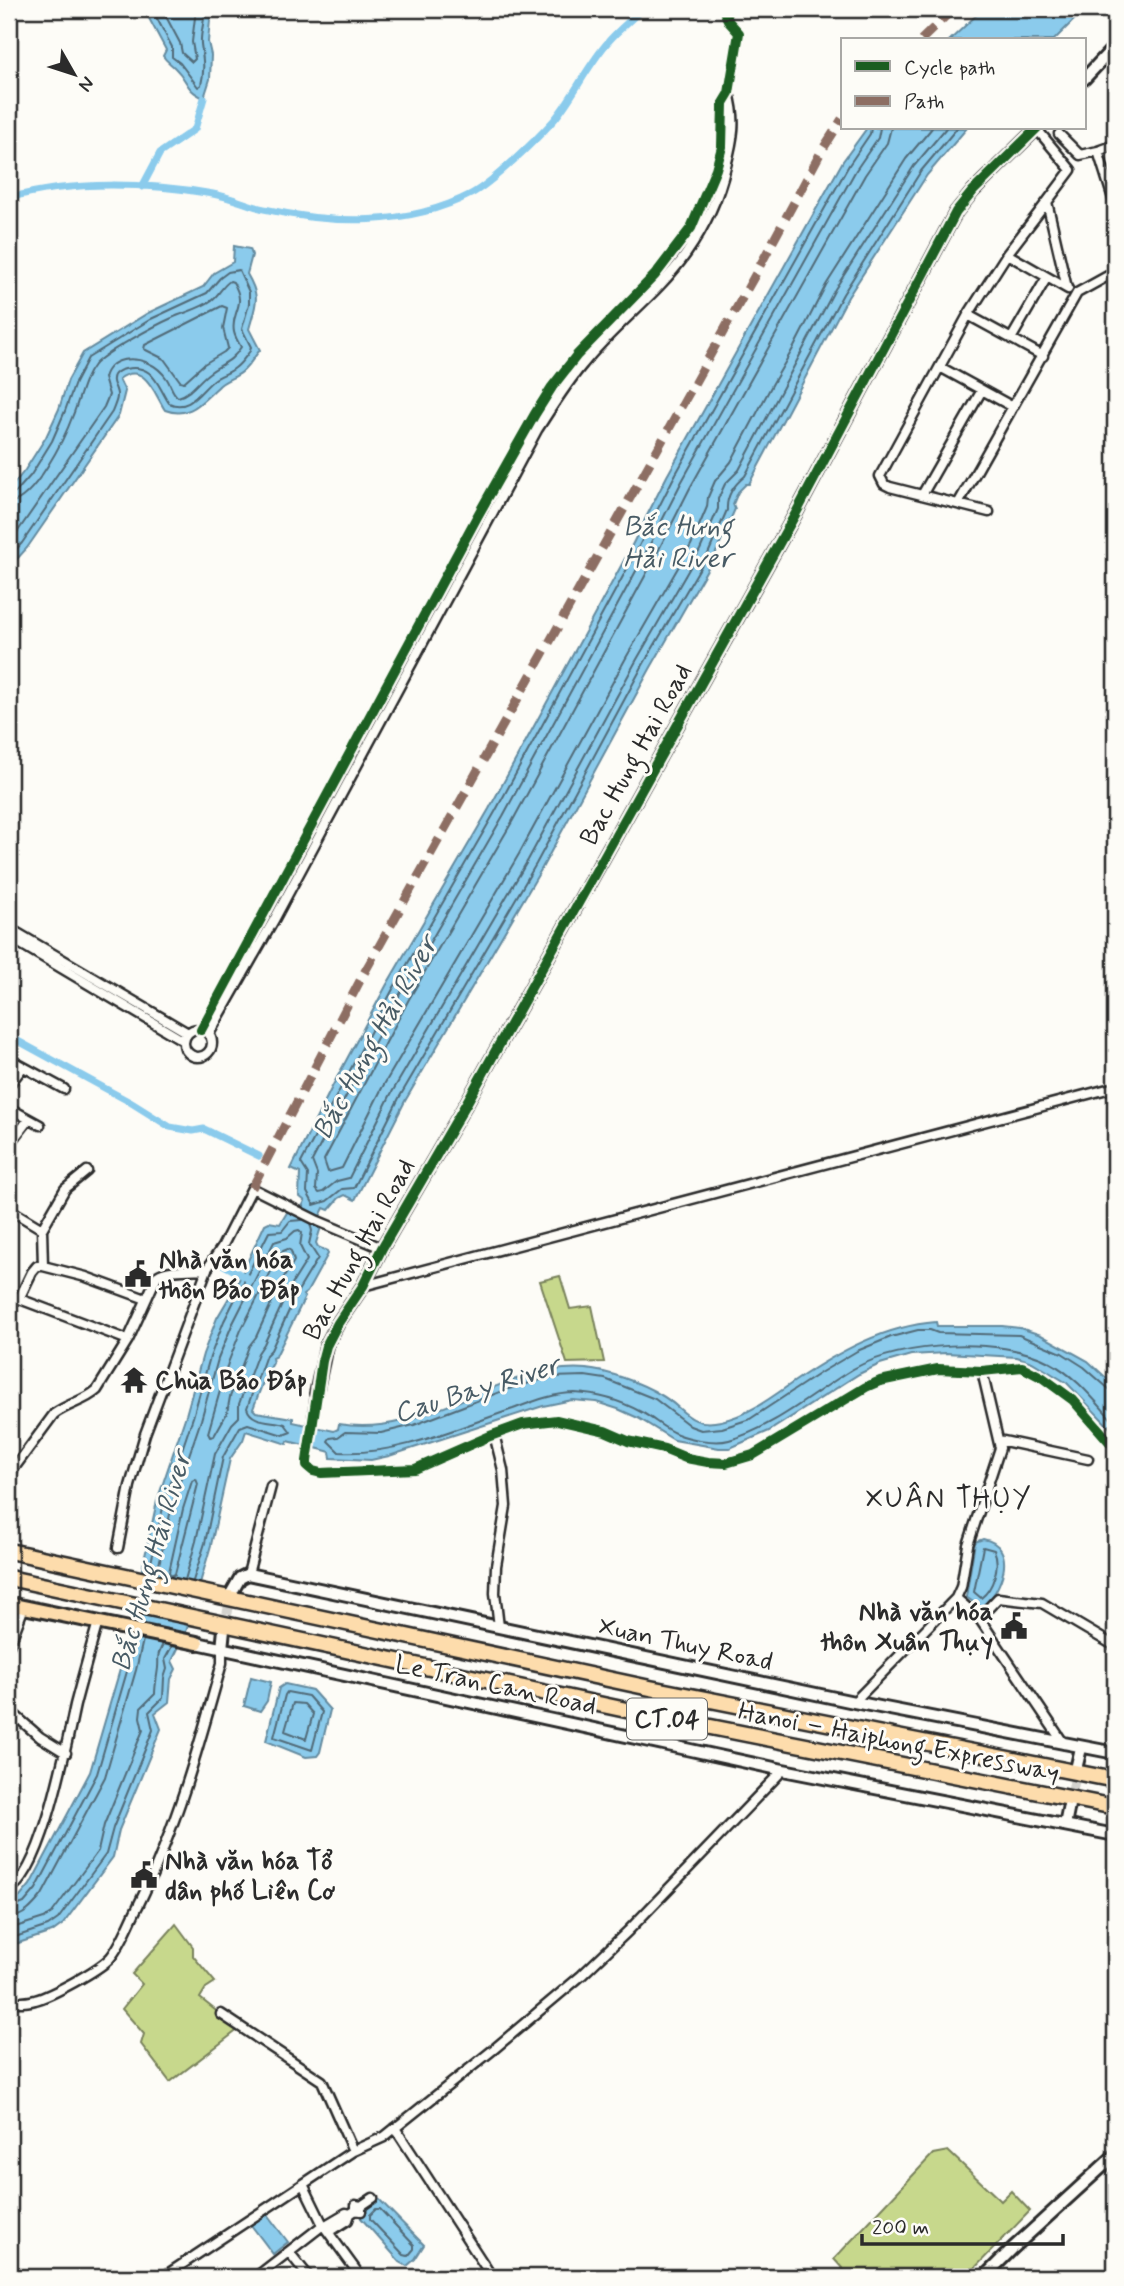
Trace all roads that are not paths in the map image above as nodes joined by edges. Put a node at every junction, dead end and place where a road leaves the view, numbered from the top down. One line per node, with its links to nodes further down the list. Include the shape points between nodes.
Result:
1 (723, 9): 4 (street, via 739,33)
2 (1115, 46): 3 (main road)
3 (1086, 77)
4 (729, 93): 7 (street, via 723,103); 8 (street, via 735,112)
5 (1039, 131): 12 (street, via 1071,170); 50 (main road, Bac Hung Hai Road, via 956,212 796,513)
6 (1059, 134): 10 (street, via 1080,155)
7 (722, 144): 8 (street); 23 (street, via 691,228 655,275)
8 (732, 145): 24 (street, via 715,201 685,255)
9 (1115, 145): 10 (street)
10 (1098, 151): 11 (street)
11 (1113, 188): 13 (street)
12 (1047, 202): 14 (street); 17 (street)
13 (1115, 205)
14 (1007, 254): 16 (street); 19 (street)
15 (1115, 272): 18 (street)
16 (1047, 277): 17 (street); 20 (street)
17 (1066, 288): 18 (street)
18 (1077, 293): 21 (street)
19 (968, 315): 20 (street); 22 (street)
20 (1012, 339): 21 (street)
21 (1043, 356): 26 (street)
22 (940, 367): 25 (street); 27 (street, via 880,476 890,487)
23 (557, 381): 24 (street); 30 (street)
24 (565, 388): 31 (street, via 537,430)
25 (982, 390): 26 (street); 27 (street)
26 (1013, 407): 28 (street)
27 (922, 495): 28 (street)
28 (958, 504): 29 (street)
29 (989, 512)
30 (422, 620): 31 (street); 32 (street)
31 (431, 625): 33 (street)
32 (314, 819): 33 (street); 36 (street)
33 (324, 826): 36 (street, via 274,920)
34 (9, 928): 37 (street)
35 (9, 937): 37 (street)
36 (205, 1032): 37 (street); 37 (street, via 212,1048 202,1057 189,1054)
37 (186, 1037)
38 (9, 1059): 39 (street)
39 (23, 1067): 40 (street); 42 (street)
40 (9, 1085)
41 (1115, 1087): 53 (street)
42 (64, 1089)
43 (9, 1108): 44 (street)
44 (29, 1119): 45 (street); 46 (street)
45 (40, 1125)
46 (9, 1144)
47 (87, 1171): 49 (street, via 65,1189)
48 (9, 1209): 49 (street)
49 (42, 1229): 51 (street)
50 (383, 1248): 52 (street, via 252,1188); 53 (main road, Bac Hung Hai Road)
51 (43, 1266): 55 (street, via 32,1272); 56 (street)
52 (207, 1269): 56 (street, via 162,1272); 66 (street, via 145,1434)
53 (363, 1286): 59 (main road, Bac Hung Hai Road, via 326,1346)
54 (9, 1295): 55 (street)
55 (19, 1299): 57 (street)
56 (146, 1299): 57 (street)
57 (128, 1340): 64 (street, via 97,1390 54,1413)
58 (982, 1371): 60 (street, via 939,1369 880,1381 753,1455 717,1463 557,1420); 61 (street); 62 (street, via 1011,1367 1031,1371 1073,1400)
59 (316, 1394): 60 (street, Bac Hung Hai Road, via 307,1466 321,1473 427,1465)
60 (494, 1434): 77 (street, via 506,1506 496,1566)
61 (999, 1440): 63 (street); 71 (street)
62 (1115, 1448)
63 (1088, 1459)
64 (9, 1475)
65 (271, 1486): 68 (street)
66 (118, 1548)
67 (9, 1551): 70 (highway, CT.04)
68 (248, 1574): 70 (main road); 77 (main road, Xuan Thuy Road)
69 (9, 1578): 76 (highway, CT.04)
70 (229, 1595): 90 (highway, CT.04, via 650,1688)
71 (956, 1598): 74 (street); 82 (street)
72 (9, 1604): 73 (main road)
73 (24, 1607): 75 (main road); 79 (street)
74 (979, 1618): 80 (street, via 998,1598 1042,1604); 84 (street)
75 (103, 1623): 78 (main road); 86 (street, via 75,1705)
76 (223, 1626): 81 (main road); 92 (highway, Hanoi – Haiphong Expressway / CT.04)
77 (499, 1626): 82 (main road, Xuan Thuy Road)
78 (197, 1643): 81 (main road, Le Tran Can Road)
79 (9, 1646)
80 (1115, 1646)
81 (222, 1649): 89 (main road, Le Tran Can Road); 96 (street, via 222,1663 174,1819 151,1880 112,1955 53,1993 37,2000)
82 (854, 1702): 84 (main road, Xuan Thuy Road)
83 (9, 1710): 86 (street)
84 (1064, 1744): 85 (main road, Xuan Thuy Road)
85 (1081, 1748): 87 (main road, Xuan Thuy Road); 88 (main road)
86 (66, 1753): 95 (street, via 32,1861)
87 (1115, 1753)
88 (1077, 1765)
89 (783, 1770): 93 (main road, Le Tran Can Road); 98 (street, via 582,1975)
90 (1115, 1778)
91 (1069, 1805): 93 (main road)
92 (1115, 1807)
93 (1065, 1825): 94 (main road, Le Tran Can Road)
94 (1115, 1835)
95 (9, 1889)
96 (9, 2002)
97 (221, 2014): 99 (street, via 322,2081)
98 (395, 2128): 99 (street); 109 (street)
99 (353, 2151): 101 (street)
100 (1115, 2155): 110 (main road)
101 (303, 2184): 103 (street); 105 (street)
102 (373, 2198): 103 (street)
103 (326, 2228): 104 (street); 108 (street)
104 (289, 2252): 106 (street); 107 (street)
105 (163, 2277)
106 (256, 2277)
107 (309, 2277)
108 (361, 2277)
109 (492, 2277)
110 (984, 2277)

